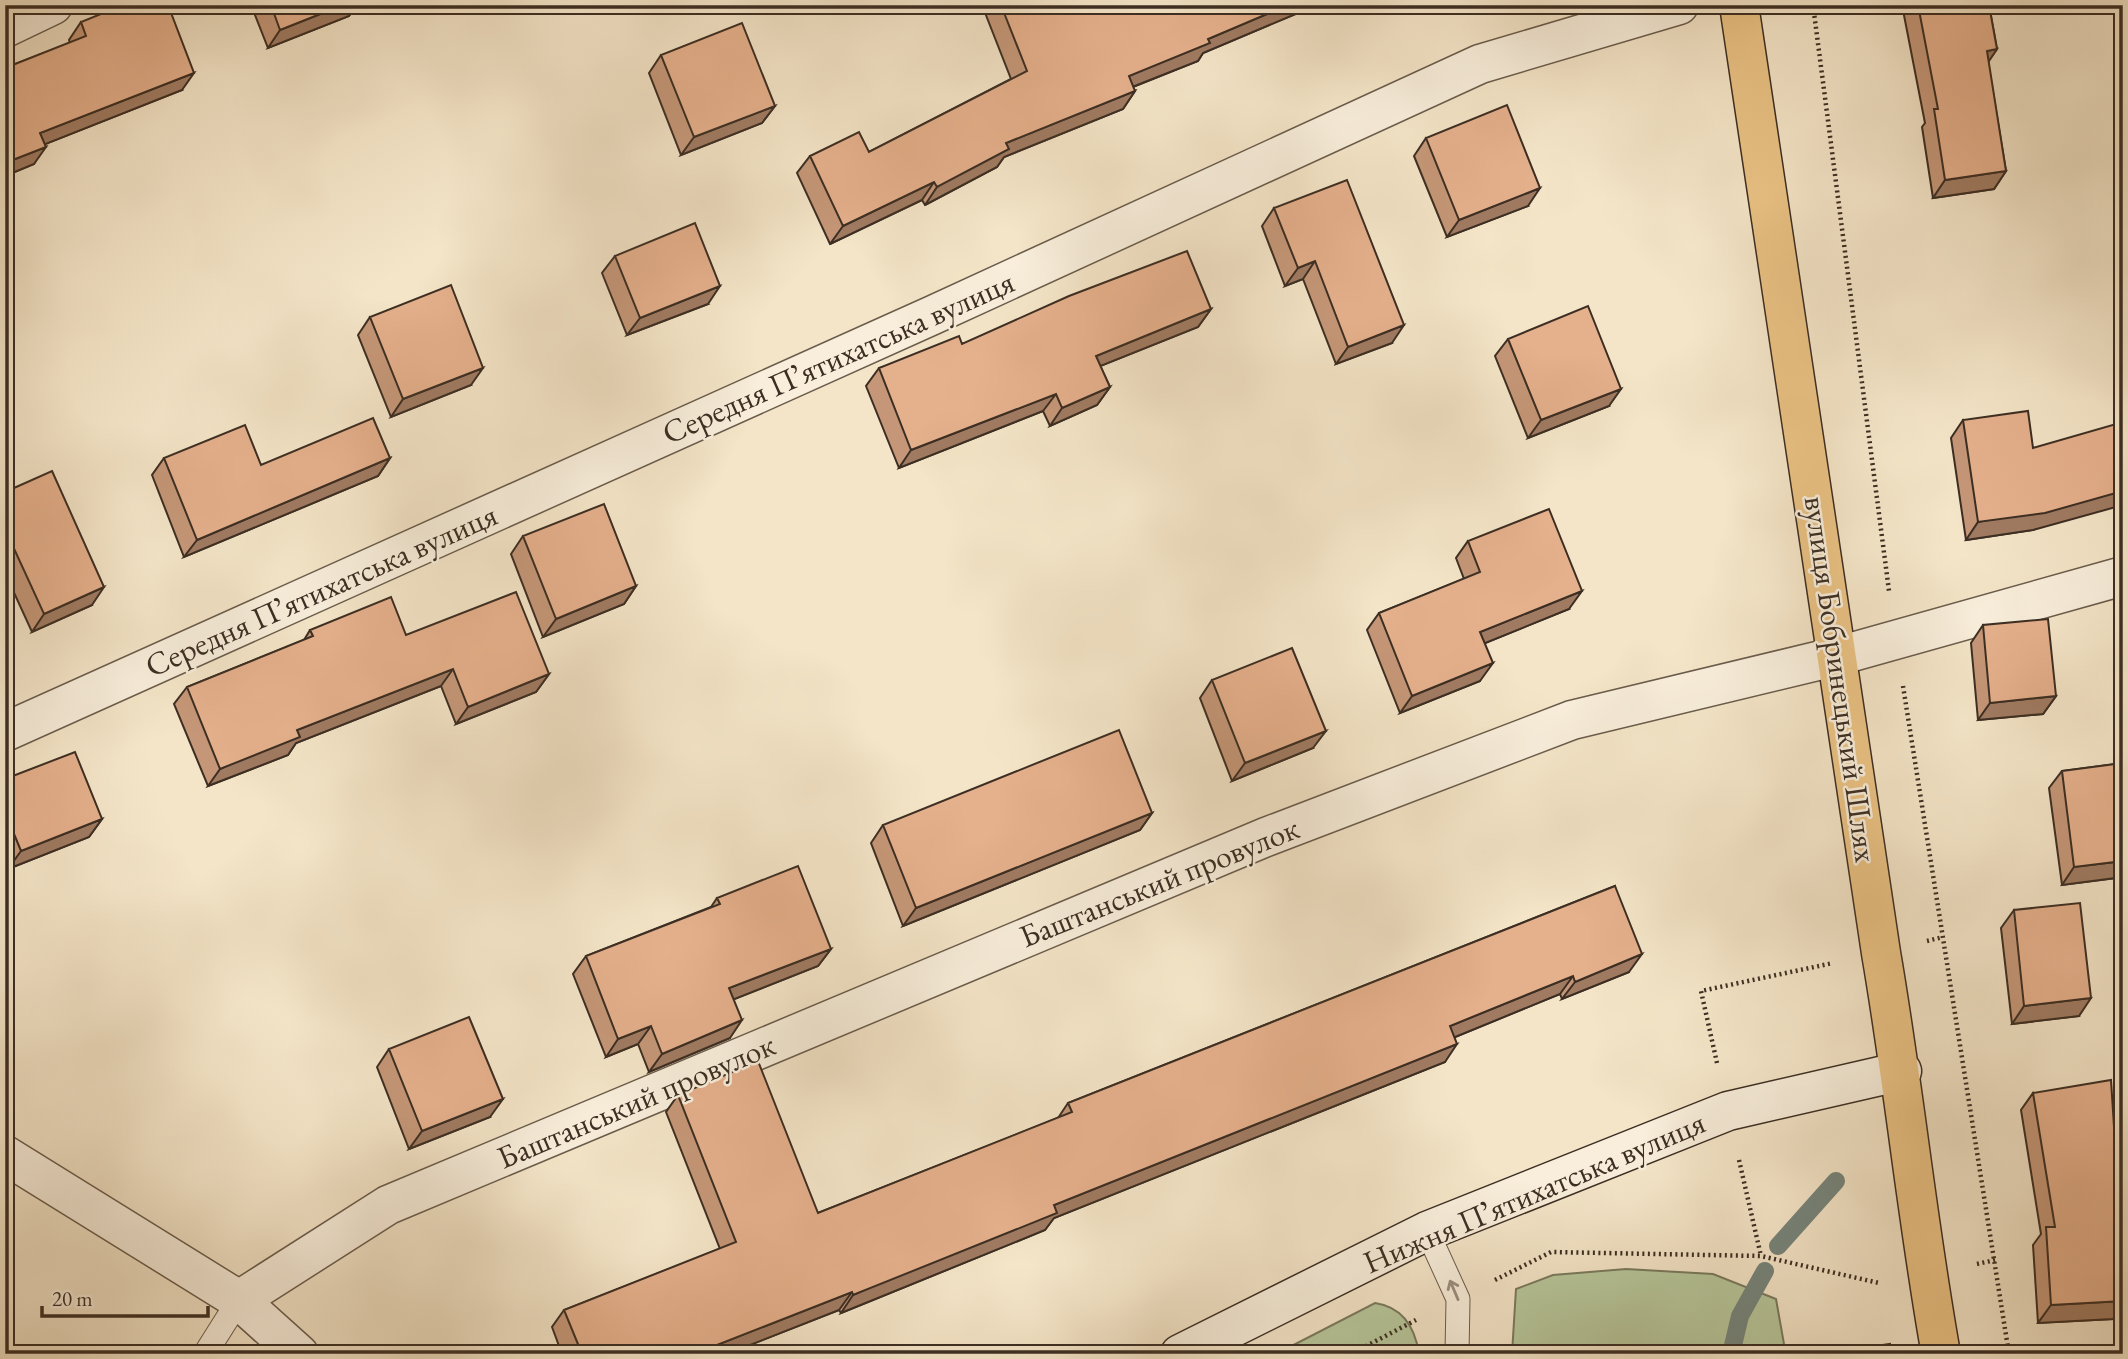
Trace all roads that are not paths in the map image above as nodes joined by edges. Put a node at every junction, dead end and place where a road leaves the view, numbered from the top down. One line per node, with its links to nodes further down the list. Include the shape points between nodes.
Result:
1 (53, 5): 4 (street)
2 (1679, 5): 7 (street, Середня Пʼятихатська вулиця, via 1480,64)
3 (1739, 5): 6 (main road, вулиця Бобринецький Шлях)
4 (5, 28)
5 (2123, 576): 6 (street, Баштанський провулок)
6 (1838, 656): 8 (main road, вулиця Бобринецький Шлях); 11 (street, Баштанський провулок, via 1572,720 1266,837 388,1205)
7 (5, 732)
8 (1902, 1070): 10 (street, Нижня Пʼятихатська вулиця, via 1728,1111); 16 (main road, вулиця Бобринецький Шлях)
9 (5, 1155): 11 (street)
10 (1427, 1231): 14 (street, Нижня Пʼятихатська вулиця); 15 (lane, one-way to 10, via 1458,1299)
11 (239, 1300): 12 (lane); 13 (street)
12 (205, 1354)
13 (299, 1354)
14 (1180, 1354)
15 (1457, 1354)
16 (1941, 1354)

